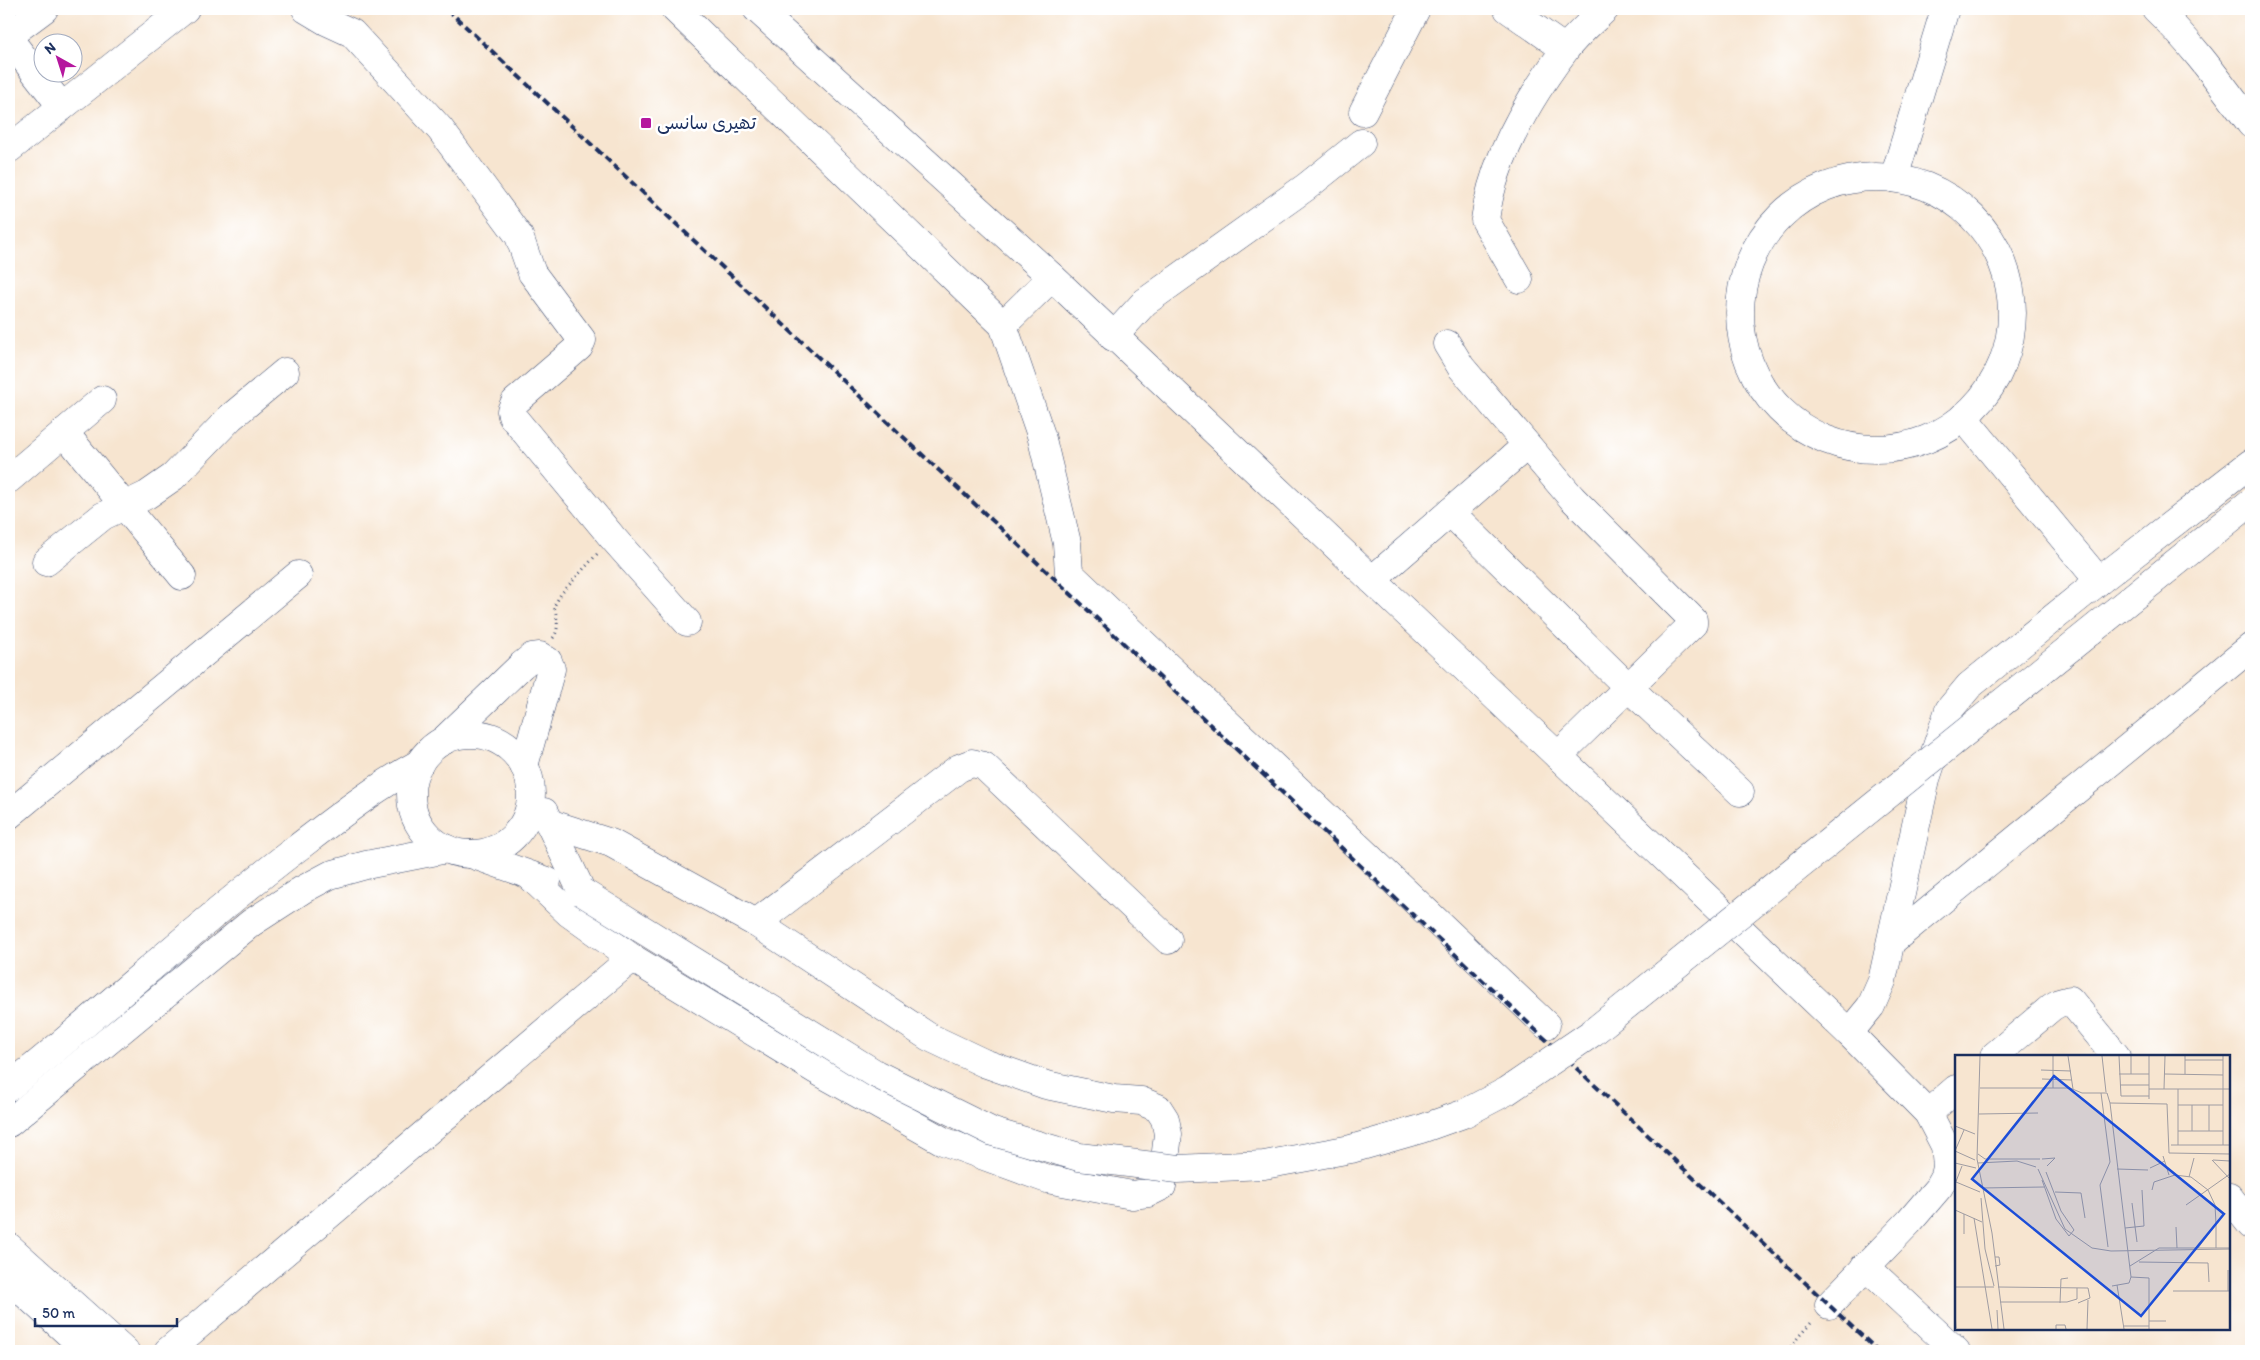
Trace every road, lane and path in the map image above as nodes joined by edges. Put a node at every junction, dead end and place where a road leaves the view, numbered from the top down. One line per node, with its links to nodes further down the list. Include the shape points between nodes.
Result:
1 (44, 9): 11 (main road)
2 (185, 9): 14 (main road)
3 (306, 9): 35 (main road, via 352,33 440,129 520,236 532,273 582,340 579,347 515,402 511,412)
4 (675, 9): 22 (main road)
5 (757, 9): 20 (main road)
6 (1416, 9): 15 (main road)
7 (1508, 9): 13 (main road)
8 (1606, 9): 13 (main road)
9 (1945, 9): 19 (main road)
10 (2156, 9): 16 (main road, via 2200,56)
11 (9, 35)
12 (9, 39): 14 (main road)
13 (1566, 49): 21 (main road, via 1535,96 1507,148 1486,209 1485,220)
14 (62, 107): 18 (main road)
15 (1363, 112)
16 (2251, 124)
17 (1361, 143): 23 (main road, via 1145,302)
18 (9, 149)
19 (1894, 178): 27 (main road, via 1936,191 1972,215 1993,243 2007,275 2012,327 2006,352 1987,392); 27 (main road, via 1863,177 1832,184 1803,198 1773,224 1752,258 1742,288 1740,320 1745,351 1757,380 1776,406 1800,426 1828,441 1875,449 1907,446 1936,435)
20 (1052, 277): 22 (main road); 23 (main road)
21 (1519, 279)
22 (1003, 325): 59 (main road, via 1041,435 1067,543 1070,573)
23 (1113, 336): 39 (main road)
24 (1447, 344): 29 (main road, via 1461,367)
25 (285, 372): 33 (main road, via 231,417 173,477)
26 (102, 400): 28 (main road)
27 (1963, 417): 40 (main road)
28 (64, 432): 31 (main road); 33 (main road)
29 (1526, 446): 34 (main road); 44 (main road, via 1644,573 1692,617 1692,624)
30 (2251, 463): 40 (main road)
31 (9, 479)
32 (2251, 502): 54 (main road, bridge, via 1592,1033 1507,1091 1463,1114 1350,1149 1264,1165 1178,1169 1079,1157 993,1132 876,1074)
33 (125, 505): 36 (main road, via 104,516); 38 (main road)
34 (1450, 512): 39 (main road); 44 (main road)
35 (612, 537): 41 (main road); 43 (path, via 561,594 554,606 558,620 556,634)
36 (46, 562)
37 (298, 575): 50 (main road)
38 (182, 576)
39 (1372, 580): 46 (main road)
40 (2099, 581): 57 (main road, via 1969,686 1949,710 1926,779)
41 (686, 622)
42 (2251, 647): 57 (main road)
43 (540, 656): 45 (main road, via 532,657 522,665); 48 (main road, via 548,661 551,669)
44 (1628, 687): 46 (main road); 49 (main road)
45 (442, 742): 47 (main road); 48 (main road, via 472,735 493,739 511,750)
46 (1558, 756): 60 (main road)
47 (420, 763): 52 (main road, via 412,784 415,818 428,837); 63 (main road, via 349,808 241,891)
48 (526, 774): 51 (main road); 52 (main road, via 529,808 517,832 496,848)
49 (1740, 792)
50 (9, 815)
51 (549, 822): 54 (main road); 55 (main road, via 611,842)
52 (459, 852): 53 (main road); 66 (main road, via 366,865 330,875 302,890 251,923)
53 (530, 876): 54 (main road); 58 (main road, via 569,913)
54 (582, 892)
55 (756, 922): 56 (main road, via 959,768 972,763 984,766); 58 (main road, via 929,1037 984,1063 1046,1085 1114,1099 1141,1101 1158,1108 1165,1119 1168,1134 1162,1186 1148,1194 1132,1195 1047,1179 943,1141 816,1070)
56 (1168, 940)
57 (1892, 941): 60 (main road, via 1876,996)
58 (632, 958): 75 (main road)
59 (1546, 1025)
60 (1849, 1033): 65 (main road)
61 (1995, 1055): 62 (main road, via 2052,1007 2070,1000)
62 (2115, 1055)
63 (9, 1087)
64 (1955, 1090): 65 (main road)
65 (1928, 1113): 70 (main road, via 1945,1146 1947,1167 1944,1176 1922,1207)
66 (9, 1123)
67 (2230, 1198): 68 (main road)
68 (2251, 1226)
69 (9, 1246): 74 (main road)
70 (1865, 1266): 72 (main road); 77 (main road)
71 (9, 1279): 73 (main road)
72 (1829, 1305): 76 (path)
73 (88, 1351)
74 (126, 1351)
75 (168, 1351)
76 (1788, 1351)
77 (1956, 1351)

